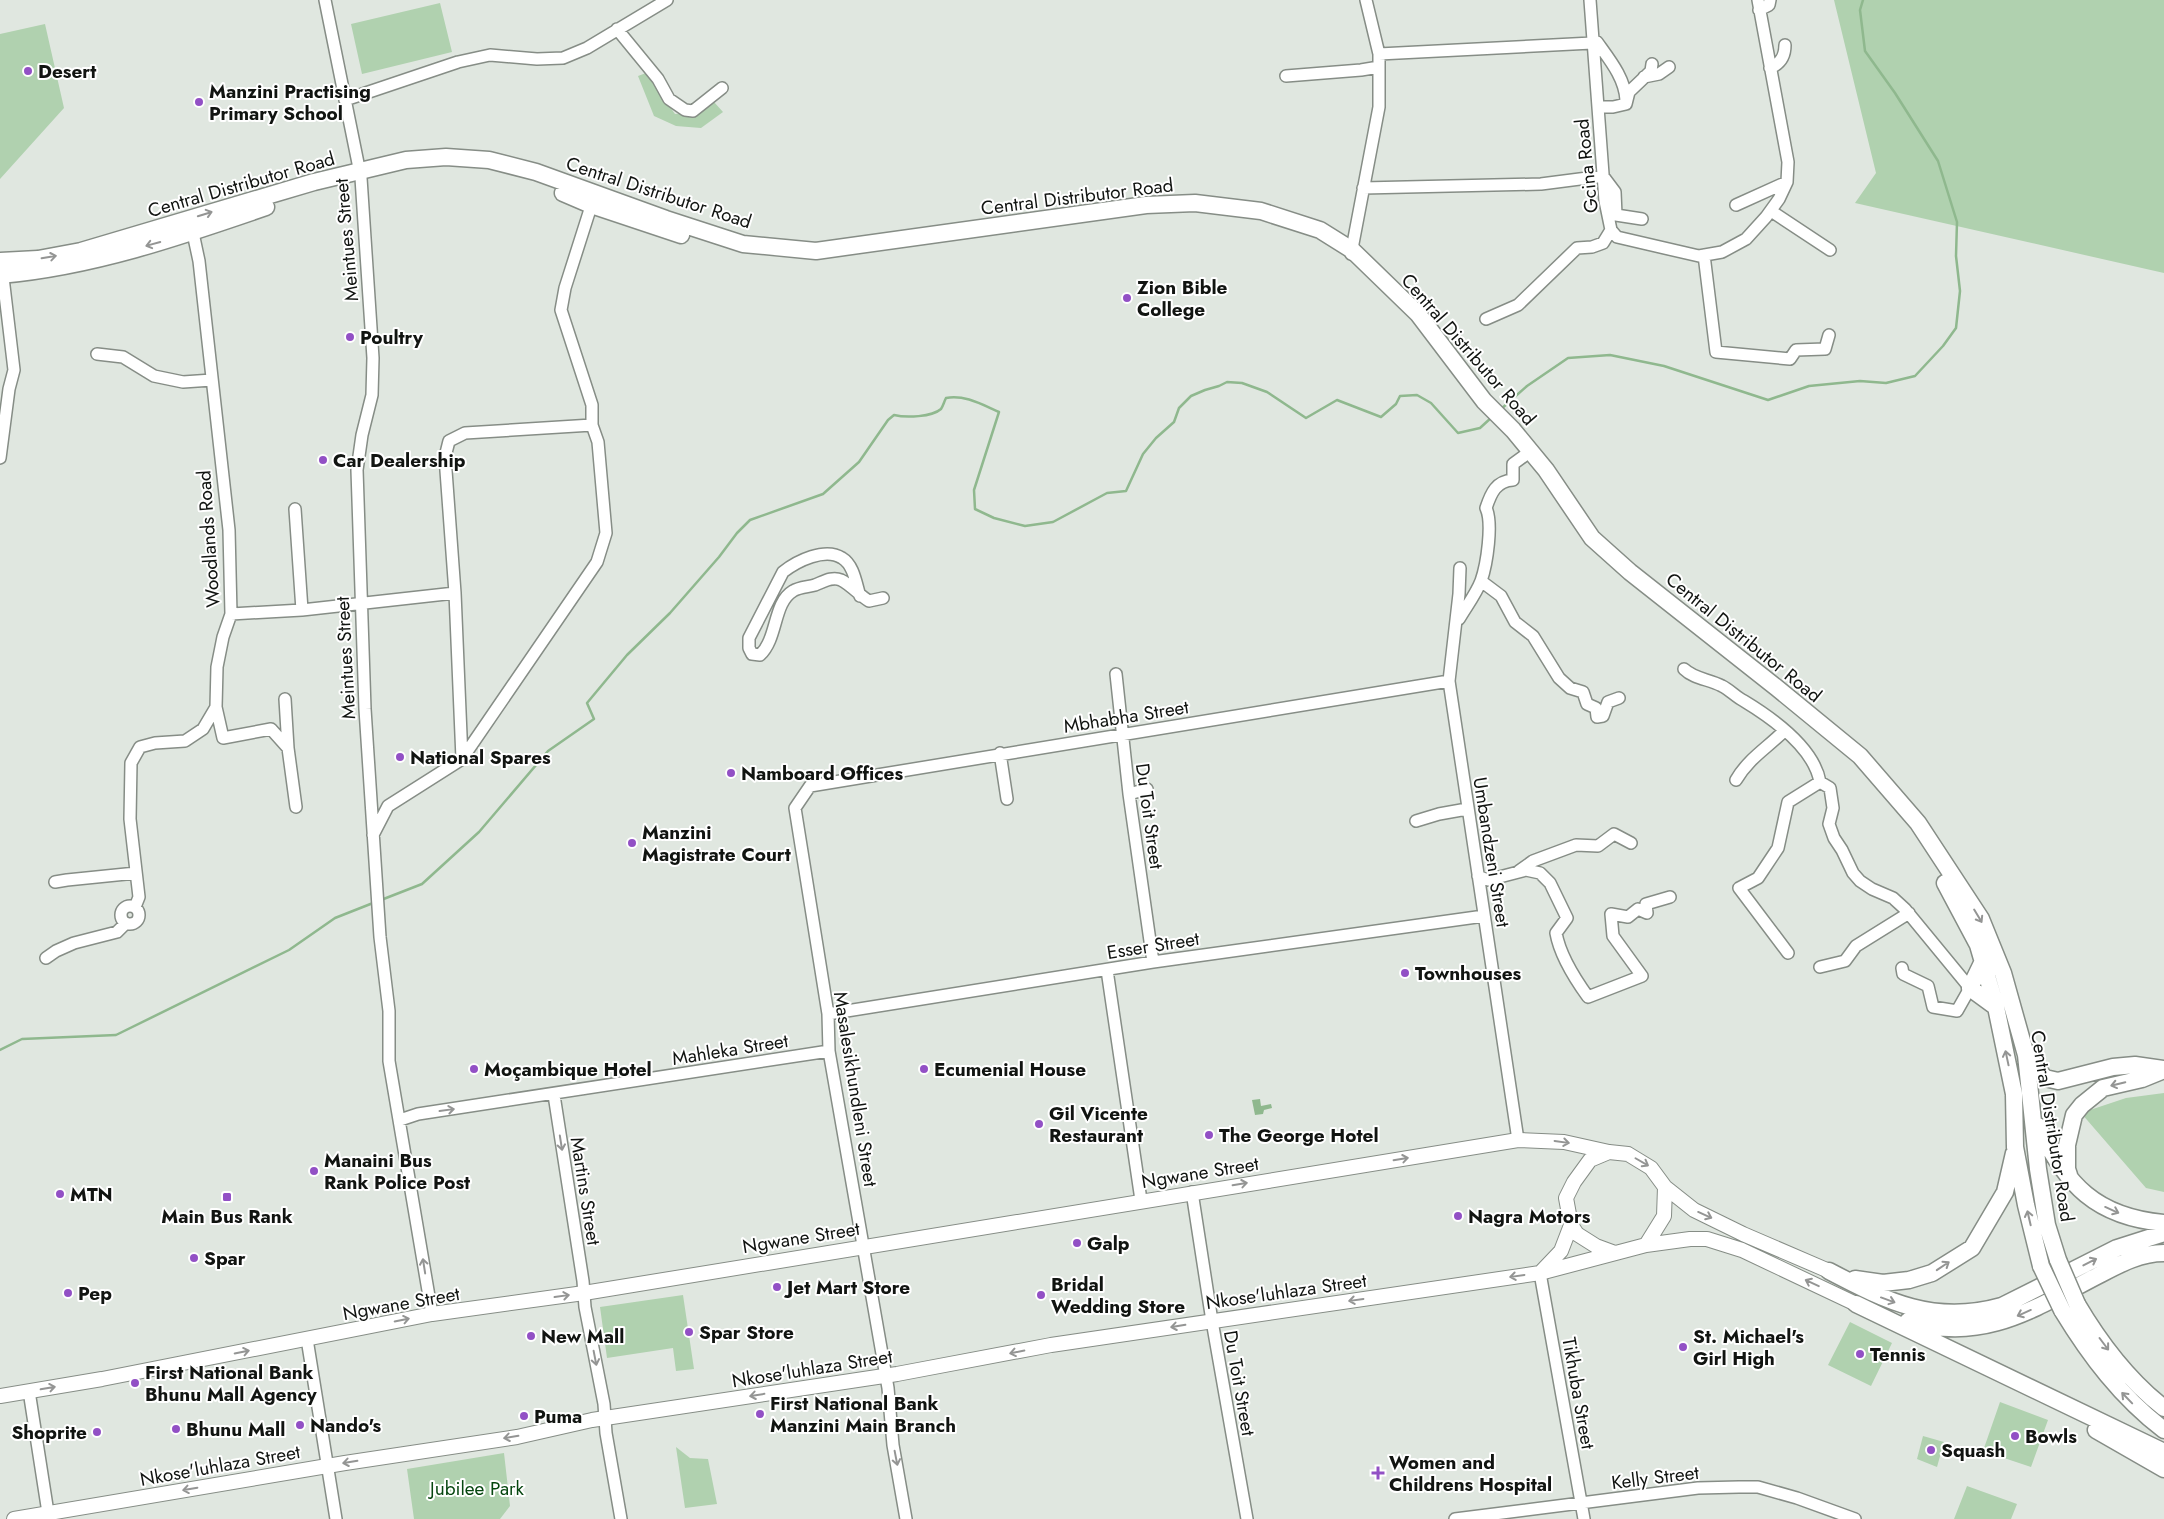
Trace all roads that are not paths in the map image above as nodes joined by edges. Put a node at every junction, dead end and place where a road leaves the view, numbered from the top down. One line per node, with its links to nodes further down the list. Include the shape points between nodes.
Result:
1 (325, 0): 18 (street, Meintues Street)
2 (666, 0): 7 (street)
3 (1366, 0): 10 (street)
4 (1590, 0): 8 (street, Gcina Road)
5 (1770, 0): 6 (street, via 1769,5)
6 (1759, 5): 14 (street, Gcina Road)
7 (617, 29): 17 (street, via 658,79 669,99 680,107 694,111); 18 (street, via 587,48 563,58 490,55 458,62)
8 (1594, 42): 10 (street); 19 (street, via 1612,61 1625,90); 20 (street, Gcina Road)
9 (1785, 45): 14 (street, via 1778,65)
10 (1379, 54): 12 (street)
11 (1652, 64): 16 (street, via 1651,71)
12 (1379, 67): 15 (street); 24 (street, via 1379,107)
13 (1669, 67): 16 (street, via 1659,74)
14 (1770, 68): 23 (street, Gcina Road, via 1788,162)
15 (1286, 76)
16 (1644, 77): 19 (street, via 1629,92)
17 (722, 88)
18 (345, 100): 21 (street, Meintues Street)
19 (1626, 104): 20 (street)
20 (1598, 107): 22 (street, Gcina Road)
21 (360, 174): 25 (highway, Central Distributor Road, via 436,166 487,168); 30 (highway, Central Distributor Road); 34 (highway, Central Distributor Road, one-way to 21, via 81,251); 49 (street, Meintues Street, via 373,358 372,395 357,470)
22 (1603, 176): 24 (street, via 1541,184); 28 (street, via 1615,192 1616,215); 29 (street, Gcina Road)
23 (1787, 182): 26 (street); 27 (street, Gcina Road)
24 (1363, 188): 32 (street)
25 (593, 199): 32 (highway, Central Distributor Road, via 659,229 740,252 780,256 821,258 1151,211 1194,211 1260,218 1316,237); 39 (street, via 561,310 592,405)
26 (1736, 205)
27 (1771, 211): 31 (street); 33 (street, Gcina Road, via 1746,239 1722,252)
28 (1642, 218)
29 (1611, 230): 33 (street, Gcina Road, via 1617,237); 35 (street, via 1603,243 1577,248 1518,305)
30 (193, 233): 34 (highway, Central Distributor Road, one-way to 34, via 53,269); 38 (street, Woodlands Road)
31 (1830, 250)
32 (1351, 254): 40 (highway, Central Distributor Road, via 1410,318 1480,404)
33 (1704, 255): 36 (street, via 1716,352 1790,359 1796,350 1825,349)
34 (1, 268): 42 (street, via 14,370)
35 (1486, 319)
36 (1829, 335)
37 (97, 354): 38 (street, via 123,357 154,376 183,382)
38 (212, 380): 51 (street, Woodlands Road, via 229,530)
39 (592, 426): 46 (street, via 465,434 449,440 445,457); 63 (street, via 598,442 606,518 603,548 597,562)
40 (1511, 434): 41 (highway, Central Distributor Road); 93 (highway, Central Distributor Road, one-way to 93, via 1546,470 1592,538 1860,756 1918,823 1981,920 2003,973)
41 (1524, 456): 45 (street, via 1513,464 1513,480 1498,485 1492,491 1486,508 1490,517); 84 (highway, Central Distributor Road, via 1588,544 1626,578 1854,759 1914,828 1968,925)
42 (0, 458)
43 (295, 509): 50 (street)
44 (1460, 568): 52 (street, Umbandzeni Street)
45 (1481, 581): 52 (street); 56 (street, via 1501,596 1516,622 1533,636 1559,678 1570,688 1583,692 1587,704 1596,708 1597,717 1605,717 1608,702)
46 (455, 593): 49 (street); 63 (street)
47 (860, 596): 47 (street, via 841,580 830,578 792,592 784,600 766,649 760,655 752,654 749,638 784,572 792,565 830,554 842,558 854,573); 48 (street, via 868,601)
48 (883, 598)
49 (360, 604): 50 (street); 73 (street, Meintues Street)
50 (302, 610): 51 (street)
51 (231, 614): 58 (street, Woodlands Road, via 222,636)
52 (1456, 624): 55 (street, Umbandzeni Street)
53 (1684, 669): 59 (street, via 1689,674 1722,686 1758,709)
54 (1116, 674): 60 (street, Du Toit Street)
55 (1449, 681): 60 (street, Mbhabha Street); 71 (street, Umbandzeni Street)
56 (1619, 698)
57 (285, 699): 61 (street)
58 (216, 707): 61 (street, via 223,738 271,730); 76 (street, Woodlands Road, via 203,729 185,741 140,747 131,763 130,819)
59 (1784, 732): 64 (street, via 1756,755); 65 (street, via 1810,756)
60 (1122, 735): 62 (street, Mbhabha Street); 68 (street, Du Toit Street)
61 (288, 748): 70 (street)
62 (1000, 753): 66 (street, Mbhabha Street); 69 (street)
63 (462, 759): 73 (street, via 388,806)
64 (1736, 780)
65 (1820, 782): 80 (street, via 1830,788 1833,808 1829,824 1853,873 1872,889 1893,898); 82 (street, via 1788,802 1778,848 1758,878 1739,888)
66 (810, 786): 91 (street, Masalesikhundleni Street, via 795,808)
67 (1147, 789): 68 (street)
68 (1129, 794): 85 (street, Du Toit Street)
69 (1007, 799)
70 (296, 807)
71 (1468, 809): 72 (street); 77 (street, Umbandzeni Street)
72 (1416, 821)
73 (373, 836): 97 (street, Meintues Street, via 389,1011 389,1061)
74 (1631, 843): 75 (street, via 1614,834 1598,846 1576,845 1533,861)
75 (1520, 871): 77 (street, via 1488,880); 79 (street, via 1540,873 1550,883 1567,918 1556,933 1558,945 1588,997 1642,976 1613,936 1611,914 1628,918 1638,909 1646,913 1646,904)
76 (136, 873): 78 (street); 83 (street, Woodlands Road, via 139,897 135,907 122,911 126,923 117,932 74,943)
77 (1478, 876): 81 (street, Umbandzeni Street)
78 (55, 882)
79 (1670, 897)
80 (1909, 913): 86 (street, via 1856,946 1846,961); 89 (street)
81 (1484, 916): 85 (street, Esser Street); 98 (street, Umbandzeni Street)
82 (1788, 953)
83 (46, 958)
84 (1982, 961): 89 (highway); 90 (highway, Central Distributor Road)
85 (1153, 962): 88 (street, Esser Street)
86 (1820, 967)
87 (1902, 968): 89 (street, via 1903,974 1928,986 1934,1007 1957,1011)
88 (1107, 970): 91 (street, Esser Street); 104 (street)
89 (1970, 988): 90 (highway)
90 (1996, 1007): 99 (highway, Central Distributor Road, one-way to 90, via 2014,1094)
91 (828, 1014): 92 (street, Masalesikhundleni Street)
92 (829, 1051): 95 (street, Mahleka Street); 109 (street, Masalesikhundleni Street)
93 (2026, 1055): 94 (highway, via 2045,1078 2058,1081 2113,1067 2135,1065); 96 (highway, Central Distributor Road)
94 (2164, 1069): 101 (highway, one-way to 101, via 2142,1079 2103,1088 2082,1105 2074,1115 2066,1145 2067,1169)
95 (554, 1095): 97 (street, Mahleka Street, one-way to 95, via 418,1114); 114 (street, Martins Street, one-way to 114)
96 (2034, 1117): 101 (highway); 116 (highway, Central Distributor Road, bridge, via 2047,1224)
97 (400, 1120): 117 (street, Meintues Street, one-way to 97)
98 (1518, 1140): 100 (main road, Ngwane Street, one-way to 100, via 1564,1142); 103 (main road, Ngwane Street, one-way to 98)
99 (2015, 1147): 112 (highway, one-way to 99, via 1869,1282 1909,1280 1932,1273 1972,1248 2004,1192); 116 (highway, Central Distributor Road, one-way to 99, bridge, via 2041,1266)
100 (1609, 1152): 102 (main road, one-way to 102, via 1628,1154 1643,1162 1652,1168); 106 (main road, via 1590,1160 1574,1182 1566,1198)
101 (2072, 1182): 105 (highway, one-way to 105, via 2106,1208 2130,1217)
102 (1665, 1188): 108 (main road, via 1664,1216); 112 (main road, one-way to 112, via 1694,1210)
103 (1192, 1192): 104 (main road, Ngwane Street); 118 (street, Du Toit Street)
104 (1141, 1200): 109 (main road, Ngwane Street)
105 (2164, 1223)
106 (1571, 1225): 110 (main road, via 1586,1241); 113 (main road, via 1561,1251)
107 (2164, 1232): 112 (highway, one-way to 107, via 1871,1293 1917,1309 1960,1314 1982,1312 2002,1306 2117,1248)
108 (1646, 1245): 110 (main road); 115 (main road, one-way to 108, via 1722,1243 1690,1239)
109 (863, 1246): 114 (main road, Ngwane Street); 122 (street, Masalesikhundleni Street)
110 (1615, 1253): 113 (main road, Nkose'luhlaza Street)
111 (2164, 1253): 115 (highway, one-way to 115, via 2143,1255 2124,1262 2031,1310 1986,1327 1940,1329)
112 (1829, 1271)
113 (1540, 1273): 118 (main road, Nkose'luhlaza Street, one-way to 118); 132 (street, Tikhuba Street)
114 (584, 1293): 117 (main road, Ngwane Street, one-way to 114); 127 (street, Martins Street, one-way to 127)
115 (1856, 1304): 120 (highway)
116 (2070, 1307): 121 (highway, one-way to 121, via 2092,1329); 128 (highway, one-way to 116, via 2107,1377 2079,1338)
117 (432, 1314): 119 (main road, Ngwane Street, one-way to 117)
118 (1212, 1321): 122 (main road, Nkose'luhlaza Street, one-way to 122, via 1051,1345); 138 (street, Du Toit Street)
119 (307, 1339): 123 (main road, Ngwane Street, one-way to 119); 130 (street)
120 (1941, 1345): 129 (highway); 131 (highway)
121 (2118, 1364): 125 (highway); 126 (highway)
122 (885, 1375): 127 (main road, Nkose'luhlaza Street, one-way to 127); 137 (street, Masalesikhundleni Street, one-way to 137)
123 (29, 1391): 124 (main road, Ngwane Street); 133 (street)
124 (0, 1396)
125 (2164, 1396)
126 (2164, 1408)
127 (605, 1419): 130 (main road, Nkose'luhlaza Street, one-way to 130, via 517,1437); 136 (street)
128 (2164, 1430)
129 (2164, 1452)
130 (328, 1466): 133 (main road, Nkose'luhlaza Street, one-way to 133); 135 (street)
131 (2164, 1469)
132 (1581, 1503): 139 (street, Kelly Street); 140 (street, Tikhuba Street); 141 (street, Kelly Street, via 1698,1488 1758,1487)
133 (48, 1516): 134 (main road, Nkose'luhlaza Street)
134 (14, 1519)
135 (336, 1519)
136 (621, 1519)
137 (906, 1519)
138 (1247, 1519)
139 (1455, 1519)
140 (1584, 1519)
141 (1855, 1519)

